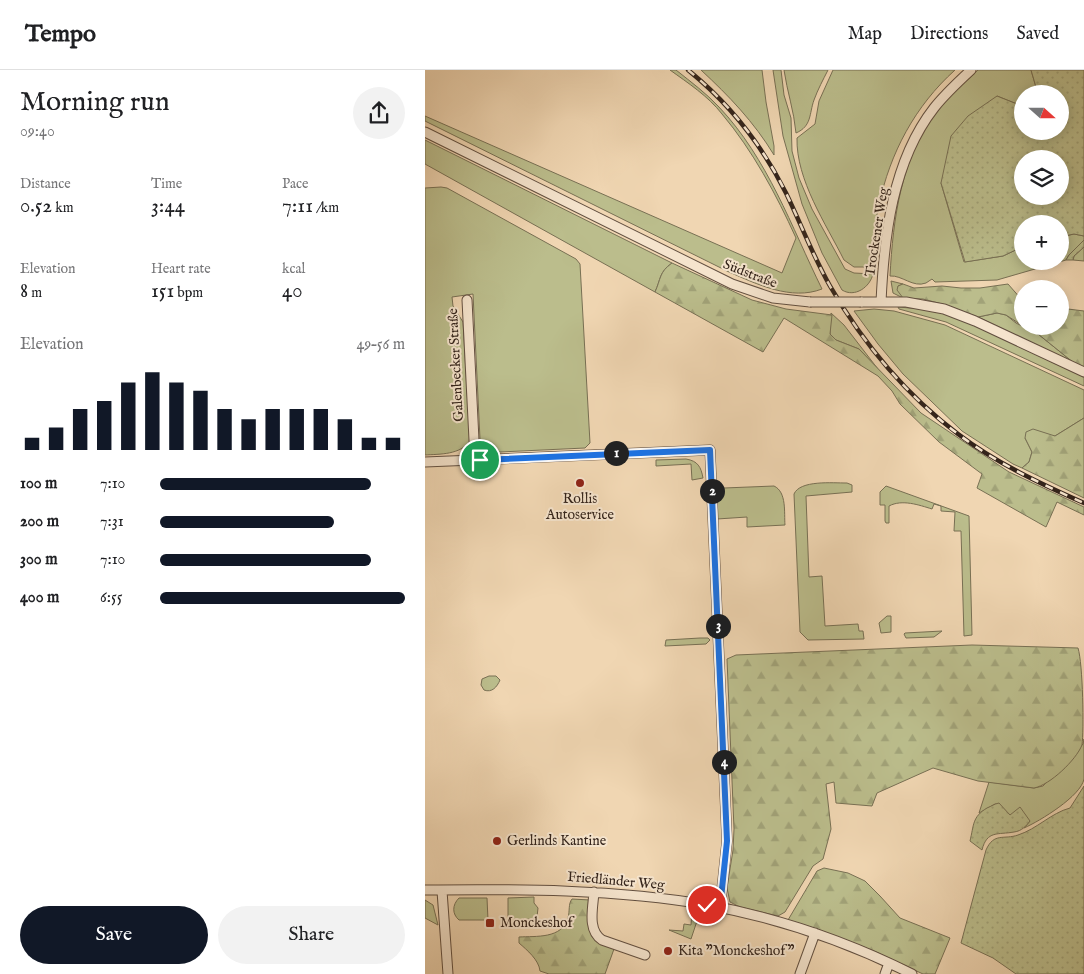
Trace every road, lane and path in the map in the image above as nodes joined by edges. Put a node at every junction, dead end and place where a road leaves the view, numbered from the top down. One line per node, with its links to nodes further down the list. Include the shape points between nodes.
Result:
1 (971, 70): 4 (street, Trockener Weg, via 933,108 920,128 904,165 891,213)
2 (425, 132): 4 (street, Südstraße, bridge, via 732,284 773,298 810,302)
3 (467, 300): 6 (street, Galenbecker Straße)
4 (881, 302): 5 (street, Südstraße, via 906,302 944,309)
5 (1084, 372)
6 (475, 460): 7 (street); 11 (street, via 710,450 727,841)
7 (425, 462)
8 (425, 890): 9 (street, Friedländer Weg)
9 (442, 891): 10 (street, Friedländer Weg); 15 (street)
10 (594, 892): 11 (street, Friedländer Weg, via 663,898); 13 (street, via 592,925 597,937)
11 (720, 908): 12 (street, Friedländer Weg)
12 (815, 934): 14 (street, Friedländer Weg); 16 (street)
13 (645, 955)
14 (889, 963): 17 (street); 18 (street, Friedländer Weg)
15 (448, 974)
16 (800, 974)
17 (885, 974)
18 (912, 974)

